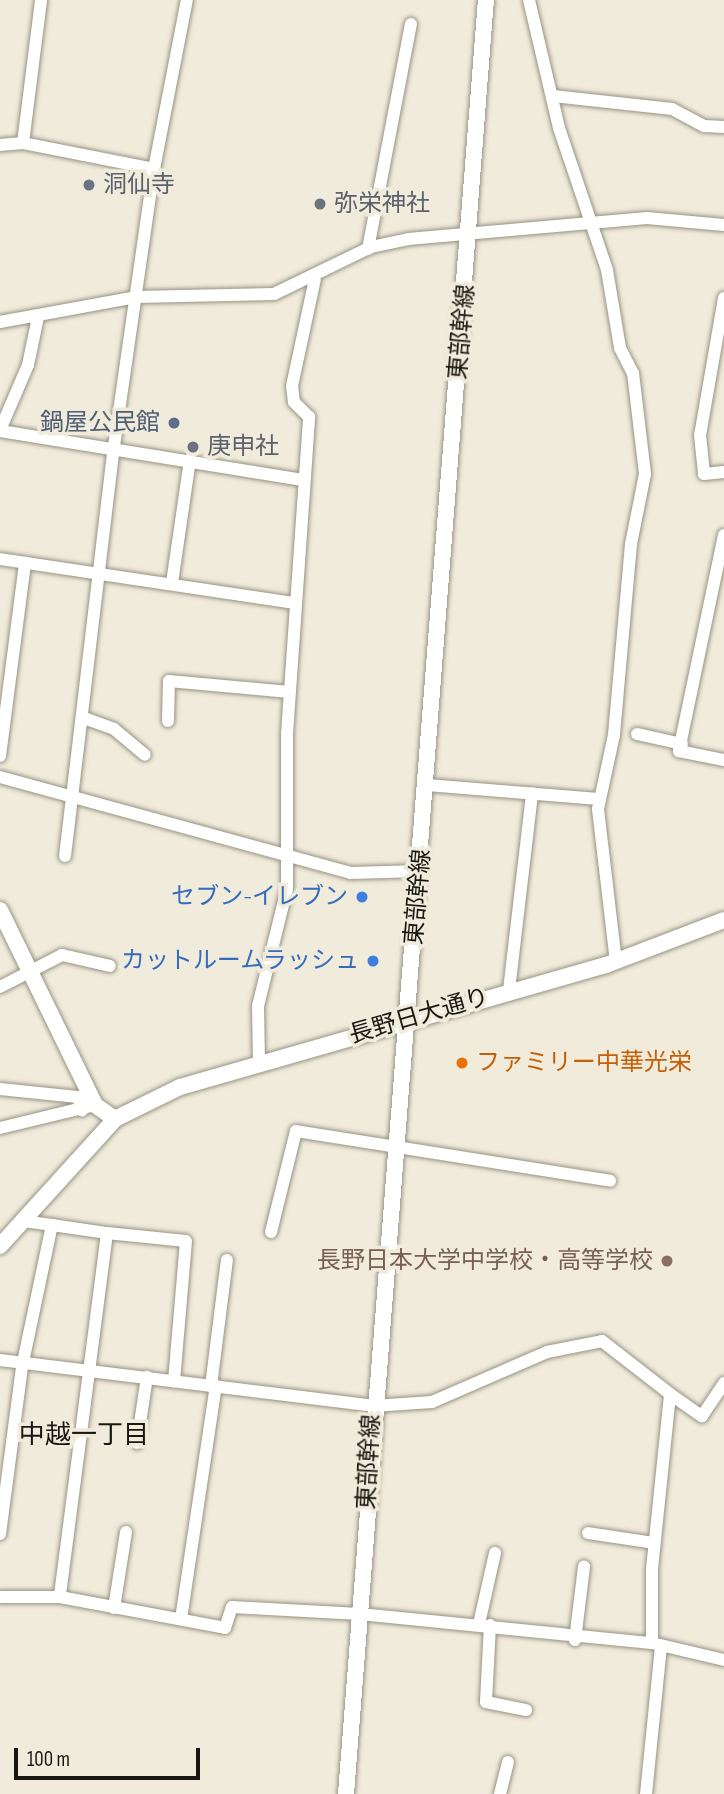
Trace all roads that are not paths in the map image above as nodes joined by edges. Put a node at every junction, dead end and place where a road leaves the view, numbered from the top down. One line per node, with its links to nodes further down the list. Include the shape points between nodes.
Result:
1 (41, 0): 8 (street)
2 (187, 0): 10 (street)
3 (486, 0): 13 (street, 東部幹線)
4 (529, 0): 6 (street)
5 (411, 24): 14 (street)
6 (553, 96): 7 (street, via 672,109 704,126); 12 (street)
7 (724, 127)
8 (23, 143): 9 (street); 10 (street)
9 (1, 148)
10 (154, 169): 16 (street)
11 (724, 225): 12 (street, via 647,218)
12 (594, 226): 13 (street); 45 (street, via 620,348 633,373 645,474 631,544 614,735)
13 (470, 238): 14 (street, via 408,239); 42 (street, 東部幹線)
14 (368, 248): 15 (street)
15 (315, 279): 16 (street, via 254,297); 24 (street, via 292,386 294,402 309,417)
16 (136, 297): 18 (street); 21 (street)
17 (724, 298): 23 (street, via 699,435 704,474)
18 (38, 317): 19 (street); 20 (street, via 28,365)
19 (0, 322)
20 (0, 431): 21 (street)
21 (114, 446): 22 (street); 28 (street)
22 (190, 459): 24 (street); 29 (street)
23 (724, 472)
24 (303, 480): 31 (street)
25 (724, 535): 30 (street)
26 (0, 559): 27 (street)
27 (25, 563): 28 (street); 39 (street)
28 (102, 573): 29 (street); 34 (street)
29 (172, 583): 31 (street)
30 (710, 601): 32 (street); 37 (street)
31 (296, 603): 33 (street)
32 (724, 604)
33 (290, 692): 35 (street, via 169,681); 47 (street)
34 (84, 719): 38 (street, via 114,729); 44 (street)
35 (168, 721)
36 (638, 734): 37 (street)
37 (682, 744): 40 (street, via 680,751)
38 (145, 755)
39 (0, 756)
40 (724, 760)
41 (0, 777): 44 (street)
42 (427, 785): 43 (street); 48 (street, 東部幹線)
43 (532, 793): 45 (street); 55 (street)
44 (73, 797): 46 (street); 47 (street)
45 (598, 799): 51 (street)
46 (65, 856)
47 (286, 856): 48 (street, via 350,873); 57 (street, via 282,922 258,1006)
48 (420, 871): 56 (street, 東部幹線)
49 (0, 910): 53 (street)
50 (724, 920): 51 (street, 長野日大通り)
51 (617, 962): 55 (street, 長野日大通り)
52 (110, 966): 53 (street, via 62,955)
53 (29, 971): 54 (street); 59 (street)
54 (0, 987)
55 (509, 990): 56 (street, 長野日大通り)
56 (407, 1020): 57 (street, 長野日大通り); 62 (street, 東部幹線)
57 (259, 1063): 60 (street, 長野日大通り, via 180,1087)
58 (0, 1089): 59 (street, via 78,1097)
59 (88, 1107): 60 (street); 61 (street)
60 (115, 1119): 64 (street)
61 (0, 1128)
62 (395, 1146): 63 (street); 66 (street, via 296,1131); 78 (street, 東部幹線)
63 (610, 1181)
64 (22, 1221): 65 (street); 68 (street)
65 (52, 1225): 67 (street); 71 (street)
66 (271, 1232)
67 (107, 1233): 72 (street); 74 (street, via 186,1241)
68 (0, 1246)
69 (228, 1260): 76 (street)
70 (0, 1360): 71 (street)
71 (22, 1367): 72 (street); 82 (street)
72 (92, 1369): 73 (street); 87 (street)
73 (147, 1377): 74 (street); 79 (street)
74 (174, 1381): 76 (street)
75 (724, 1383): 77 (street, via 702,1416)
76 (213, 1386): 78 (street); 90 (street)
77 (670, 1394): 78 (street, via 602,1341 547,1352 432,1402); 83 (street)
78 (373, 1406): 89 (street, 東部幹線)
79 (137, 1443)
80 (125, 1532): 88 (street)
81 (588, 1533): 83 (street)
82 (0, 1534)
83 (654, 1543): 93 (street)
84 (495, 1553): 91 (street)
85 (584, 1567): 92 (street)
86 (0, 1597): 87 (street)
87 (60, 1597): 88 (street)
88 (114, 1608): 90 (street)
89 (360, 1614): 90 (street, via 232,1607 225,1628); 91 (street); 97 (street, 東部幹線)
90 (181, 1619)
91 (484, 1625): 92 (street); 95 (street, via 486,1702)
92 (575, 1640): 93 (street)
93 (657, 1644): 94 (street); 99 (street)
94 (724, 1660)
95 (526, 1710)
96 (508, 1762): 98 (street)
97 (346, 1794)
98 (500, 1794)
99 (646, 1794)

